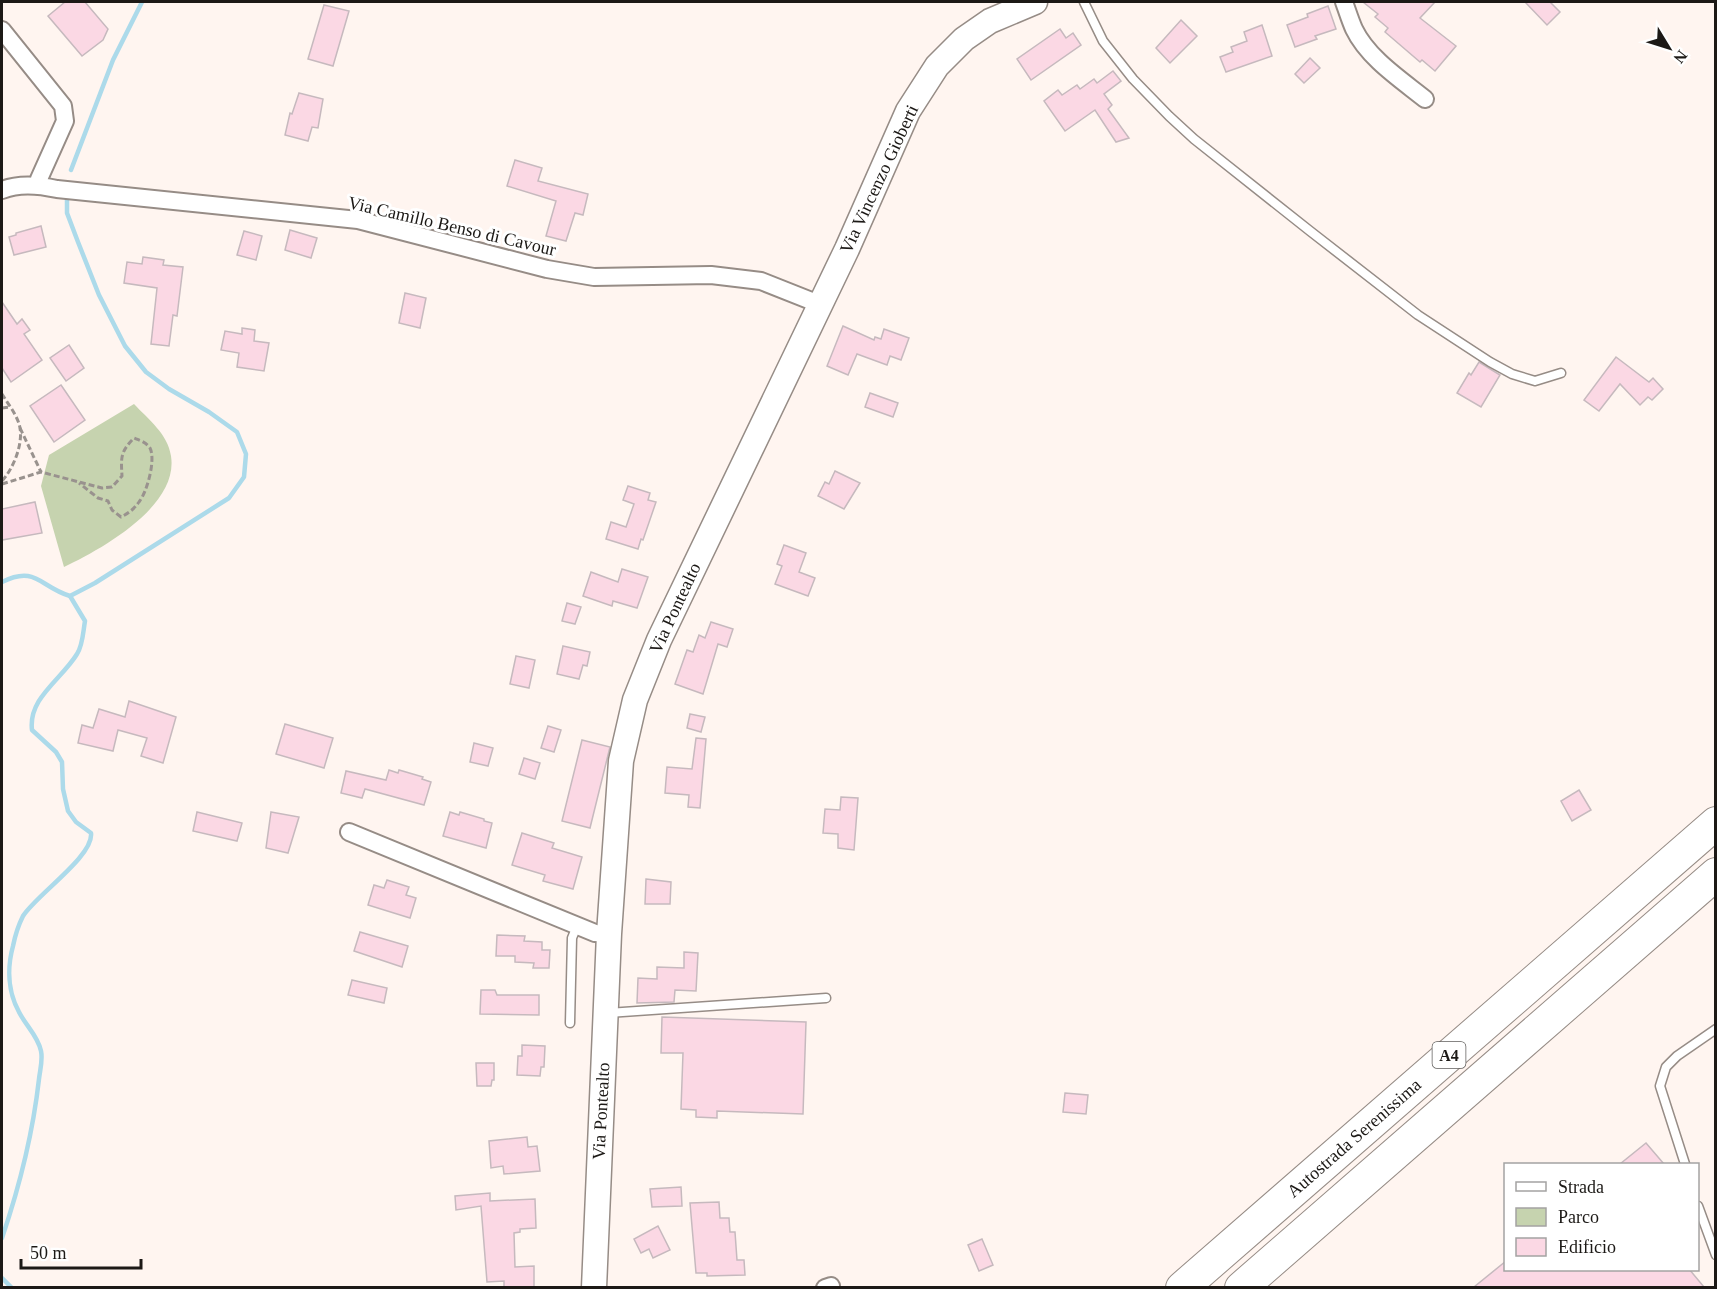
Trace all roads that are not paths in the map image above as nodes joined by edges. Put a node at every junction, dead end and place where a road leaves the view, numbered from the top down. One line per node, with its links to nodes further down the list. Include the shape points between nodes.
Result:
1 (1035, 2): 8 (street, Via Vincenzo Gioberti, via 990,21 964,39 937,66 908,111)
2 (1084, 2): 9 (lane, via 1103,41 1169,116 1310,231 1418,315 1497,366 1535,381)
3 (1344, 2): 5 (street, via 1364,45)
4 (2, 30): 6 (street, via 63,106 65,121)
5 (1425, 99)
6 (39, 185): 7 (street, Via Camillo Benso di Cavour); 8 (street, Via Camillo Benso di Cavour, via 358,220 547,269 594,277 711,275 761,281)
7 (2, 190)
8 (819, 304): 14 (street, Via Pontealto, via 659,640 635,700 621,761)
9 (1561, 373)
10 (1716, 823): 23 (highway, Autostrada Serenissima / A4)
11 (349, 832): 13 (street)
12 (1716, 874): 24 (highway, A4)
13 (577, 926): 14 (street); 17 (lane, via 572,938)
14 (609, 934): 16 (street, Via Pontealto)
15 (826, 998): 16 (lane)
16 (606, 1013): 22 (street, Via Pontealto)
17 (570, 1023)
18 (1716, 1029): 19 (lane, via 1666,1067 1660,1086)
19 (1685, 1163)
20 (1699, 1209): 21 (lane)
21 (1716, 1254)
22 (594, 1287)
23 (1182, 1287)
24 (1240, 1287)

